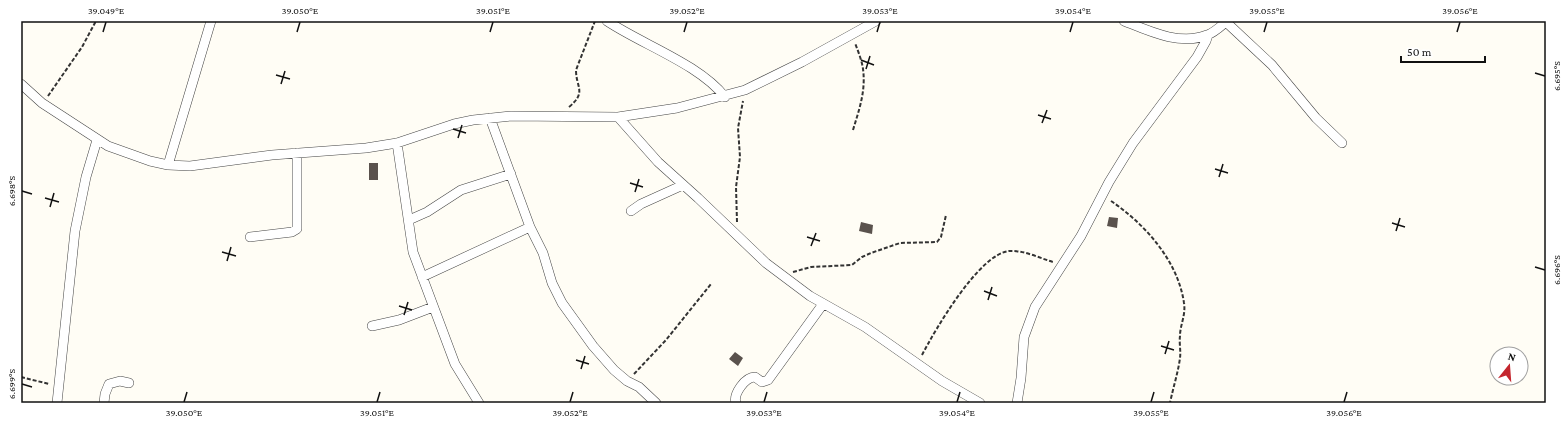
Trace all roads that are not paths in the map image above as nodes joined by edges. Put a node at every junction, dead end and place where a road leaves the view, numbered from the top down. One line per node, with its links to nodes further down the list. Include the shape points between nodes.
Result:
1 (211, 21): 15 (street)
2 (607, 21): 8 (street, via 697,72 718,88)
3 (876, 21): 8 (street, via 802,62)
4 (1124, 21): 6 (street, via 1170,37 1186,39)
5 (1226, 22): 6 (street); 13 (street, via 1272,65 1316,118)
6 (1208, 35): 33 (street, via 1197,57 1133,143 1092,217 1030,317 1024,337 1022,378)
7 (21, 84): 11 (street, via 42,103)
8 (725, 97): 9 (street, via 649,114)
9 (618, 117): 10 (street); 17 (street)
10 (490, 118): 12 (street, via 454,124); 16 (street)
11 (97, 140): 15 (street, via 129,155); 27 (street, via 75,231)
12 (397, 143): 14 (street); 19 (street)
13 (1342, 143)
14 (297, 153): 15 (street, via 210,164); 21 (street, via 297,229 292,232)
15 (168, 165)
16 (511, 174): 19 (street, via 461,190 427,212); 20 (street)
17 (682, 185): 18 (street); 23 (street, via 737,237 781,274)
18 (631, 211)
19 (409, 220): 22 (street, via 413,252)
20 (530, 227): 22 (street); 30 (street, via 562,302 593,346 626,381 639,388)
21 (250, 238)
22 (422, 278): 24 (street)
23 (823, 304): 31 (street, via 768,380 762,382 754,377 750,378 738,391); 32 (street, via 865,327 942,382)
24 (434, 307): 25 (street, via 399,320); 29 (street, via 455,364)
25 (372, 326)
26 (129, 383): 28 (street, via 120,381 109,384 104,394)
27 (57, 403)
28 (104, 403)
29 (479, 403)
30 (656, 403)
31 (736, 403)
32 (980, 403)
33 (1017, 403)

